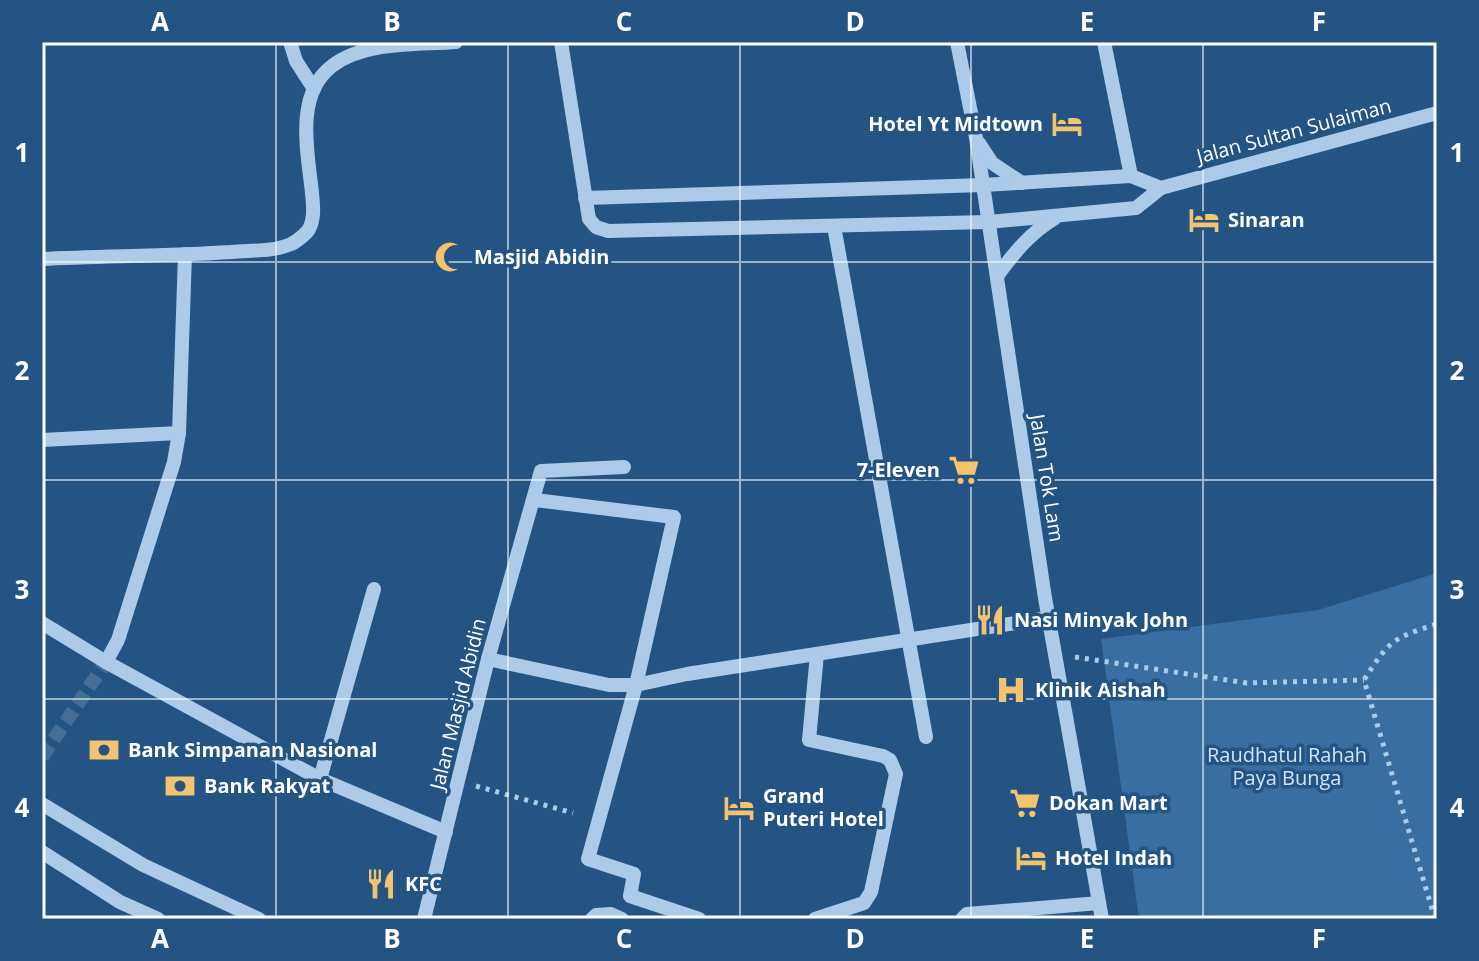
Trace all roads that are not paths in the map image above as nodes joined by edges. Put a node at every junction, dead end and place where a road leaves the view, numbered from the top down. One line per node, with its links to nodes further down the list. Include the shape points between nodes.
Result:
1 (290, 42): 6 (street)
2 (456, 42): 6 (street, via 357,54 332,66)
3 (561, 42): 13 (street)
4 (957, 42): 8 (street, Jalan Tok Lam)
5 (1104, 42): 9 (street)
6 (314, 89): 17 (street, via 306,121 313,212 309,230 291,244 271,249)
7 (1437, 113): 12 (street, Jalan Sultan Sulaiman)
8 (976, 138): 10 (street, via 992,163); 11 (street, Jalan Tok Lam)
9 (1131, 176): 10 (street); 12 (street)
10 (1022, 183): 11 (street)
11 (983, 185): 13 (street); 15 (street, Jalan Tok Lam)
12 (1161, 188): 14 (street, Jalan Sultan Sulaiman, via 1136,208)
13 (585, 198): 16 (street, Jalan Sultan Sulaiman, via 589,219 608,231)
14 (1059, 216): 15 (street, Jalan Sultan Sulaiman); 19 (street, via 1022,243)
15 (989, 222): 16 (street, Jalan Sultan Sulaiman); 19 (street, Jalan Tok Lam)
16 (834, 226): 27 (street)
17 (185, 254): 18 (street); 20 (street)
18 (42, 259)
19 (997, 276): 25 (street, Jalan Tok Lam)
20 (179, 433): 21 (street); 30 (street, via 118,640)
21 (42, 440)
22 (624, 467): 23 (street, Jalan Masjid Abidin, via 541,471)
23 (535, 500): 29 (street, Jalan Masjid Abidin); 31 (street, via 674,517)
24 (374, 589): 33 (street)
25 (1048, 618): 27 (street); 37 (street, Jalan Tok Lam)
26 (42, 623): 30 (street)
27 (909, 640): 28 (street); 32 (street)
28 (817, 654): 31 (street); 46 (street, via 809,740 883,756 896,774 871,892 864,903)
29 (488, 659): 31 (street, via 609,685); 35 (street, Jalan Masjid Abidin)
30 (106, 662): 33 (street)
31 (636, 685): 45 (street, via 588,859 634,874 630,896)
32 (926, 737)
33 (320, 779): 35 (street)
34 (42, 804): 40 (street, via 143,865)
35 (446, 832): 38 (street, Jalan Masjid Abidin)
36 (42, 852): 39 (street, via 120,902)
37 (1099, 903): 47 (street, via 967,914); 48 (street, Jalan Tok Lam)
38 (428, 904): 41 (street); 42 (street, Jalan Masjid Abidin)
39 (158, 919)
40 (259, 919)
41 (415, 919)
42 (424, 919)
43 (592, 919): 44 (street, via 611,914)
44 (622, 919)
45 (699, 919)
46 (815, 919)
47 (962, 919)
48 (1102, 919)

